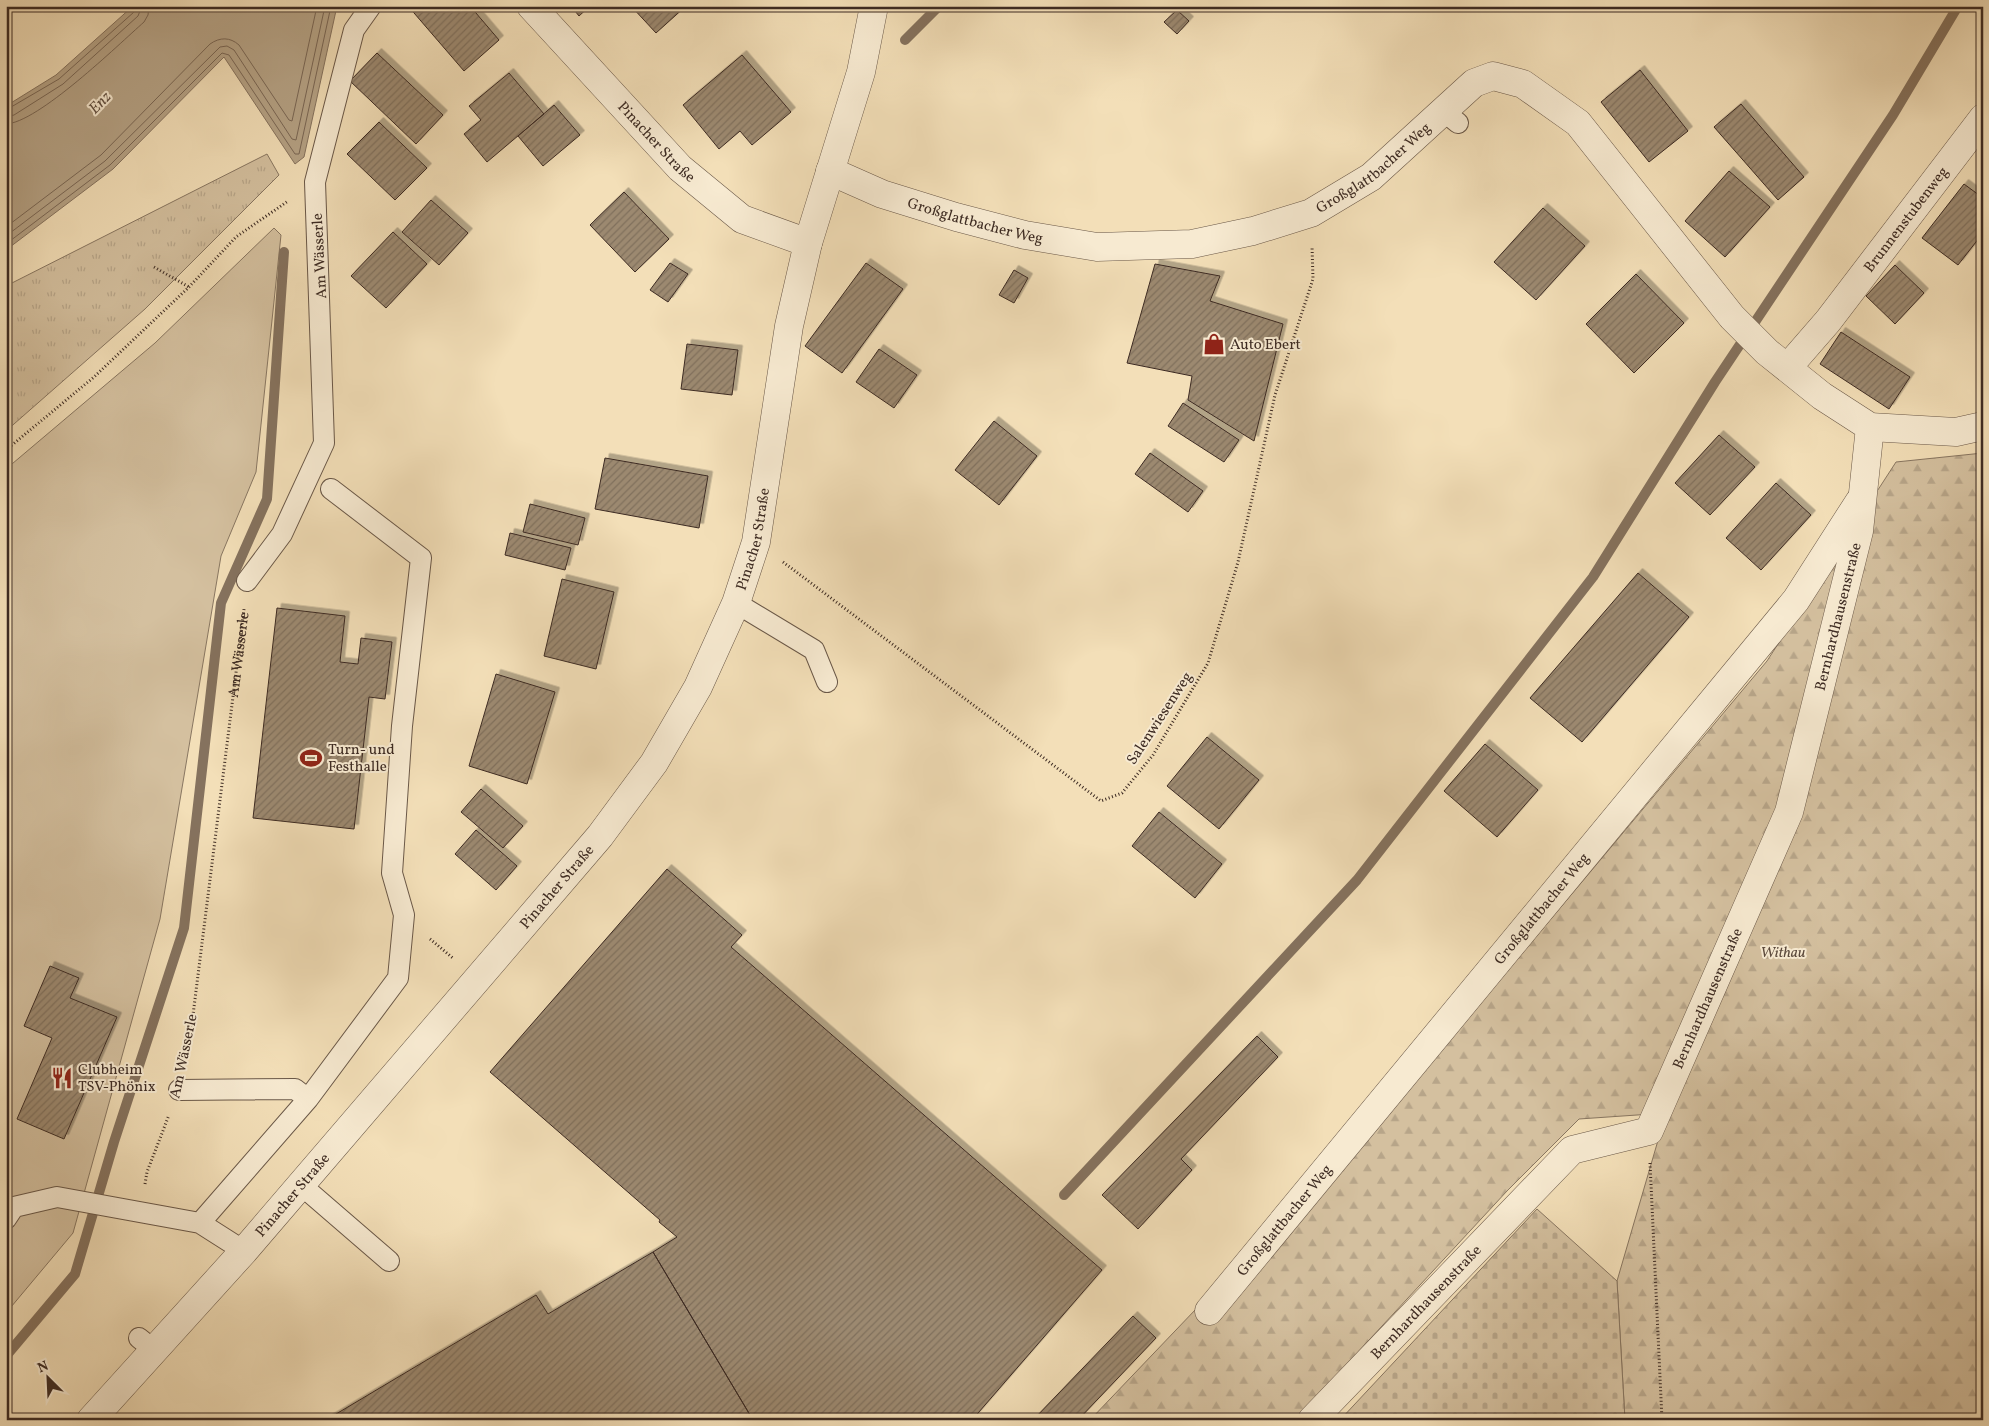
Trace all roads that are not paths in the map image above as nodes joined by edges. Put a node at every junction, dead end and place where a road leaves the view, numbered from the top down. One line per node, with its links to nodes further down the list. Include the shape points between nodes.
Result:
1 (371, 6): 12 (lane, Am Wässerle, via 354,30 315,182 324,443 282,534)
2 (531, 6): 6 (street, Pinacher Straße, via 680,168 742,218)
3 (874, 6): 5 (street, Pinacher Straße, via 861,72)
4 (1983, 118): 7 (street, Brunnenstubenweg, via 1828,321)
5 (830, 171): 6 (street, Pinacher Straße); 7 (street, Großglattbacher Weg, via 882,194 956,218 1025,235 1097,246 1192,244 1253,231 1310,213 1371,177 1450,117 1474,83 1493,76 1523,84 1578,123 1732,317)
6 (808, 243): 13 (street, Pinacher Straße, via 789,326 756,542)
7 (1777, 360): 9 (street, Großglattbacher Weg, via 1822,396)
8 (1983, 426): 9 (street, Großglattbacher Weg, via 1956,432)
9 (1870, 427): 11 (street, Bernhardhausenstraße)
10 (331, 489): 16 (lane, via 421,558 402,726 392,873 404,915 398,978)
11 (1863, 496): 22 (street, Großglattbacher Weg, via 1796,600); 24 (street, Bernhardhausenstraße, via 1859,531 1789,812 1649,1131 1572,1150)
12 (247, 581)
13 (736, 603): 14 (lane, via 814,650); 17 (street, Pinacher Straße, via 698,687 654,763 600,836)
14 (826, 682)
15 (179, 1090): 16 (lane, via 295,1089)
16 (308, 1099): 19 (lane)
17 (300, 1185): 20 (street, Pinacher Straße); 21 (lane)
18 (6, 1219): 19 (lane, via 14,1207 58,1197)
19 (200, 1223): 20 (lane)
20 (244, 1251): 23 (street, Pinacher Straße, via 147,1344)
21 (389, 1261)
22 (1208, 1311)
23 (91, 1420)
24 (1312, 1420)

